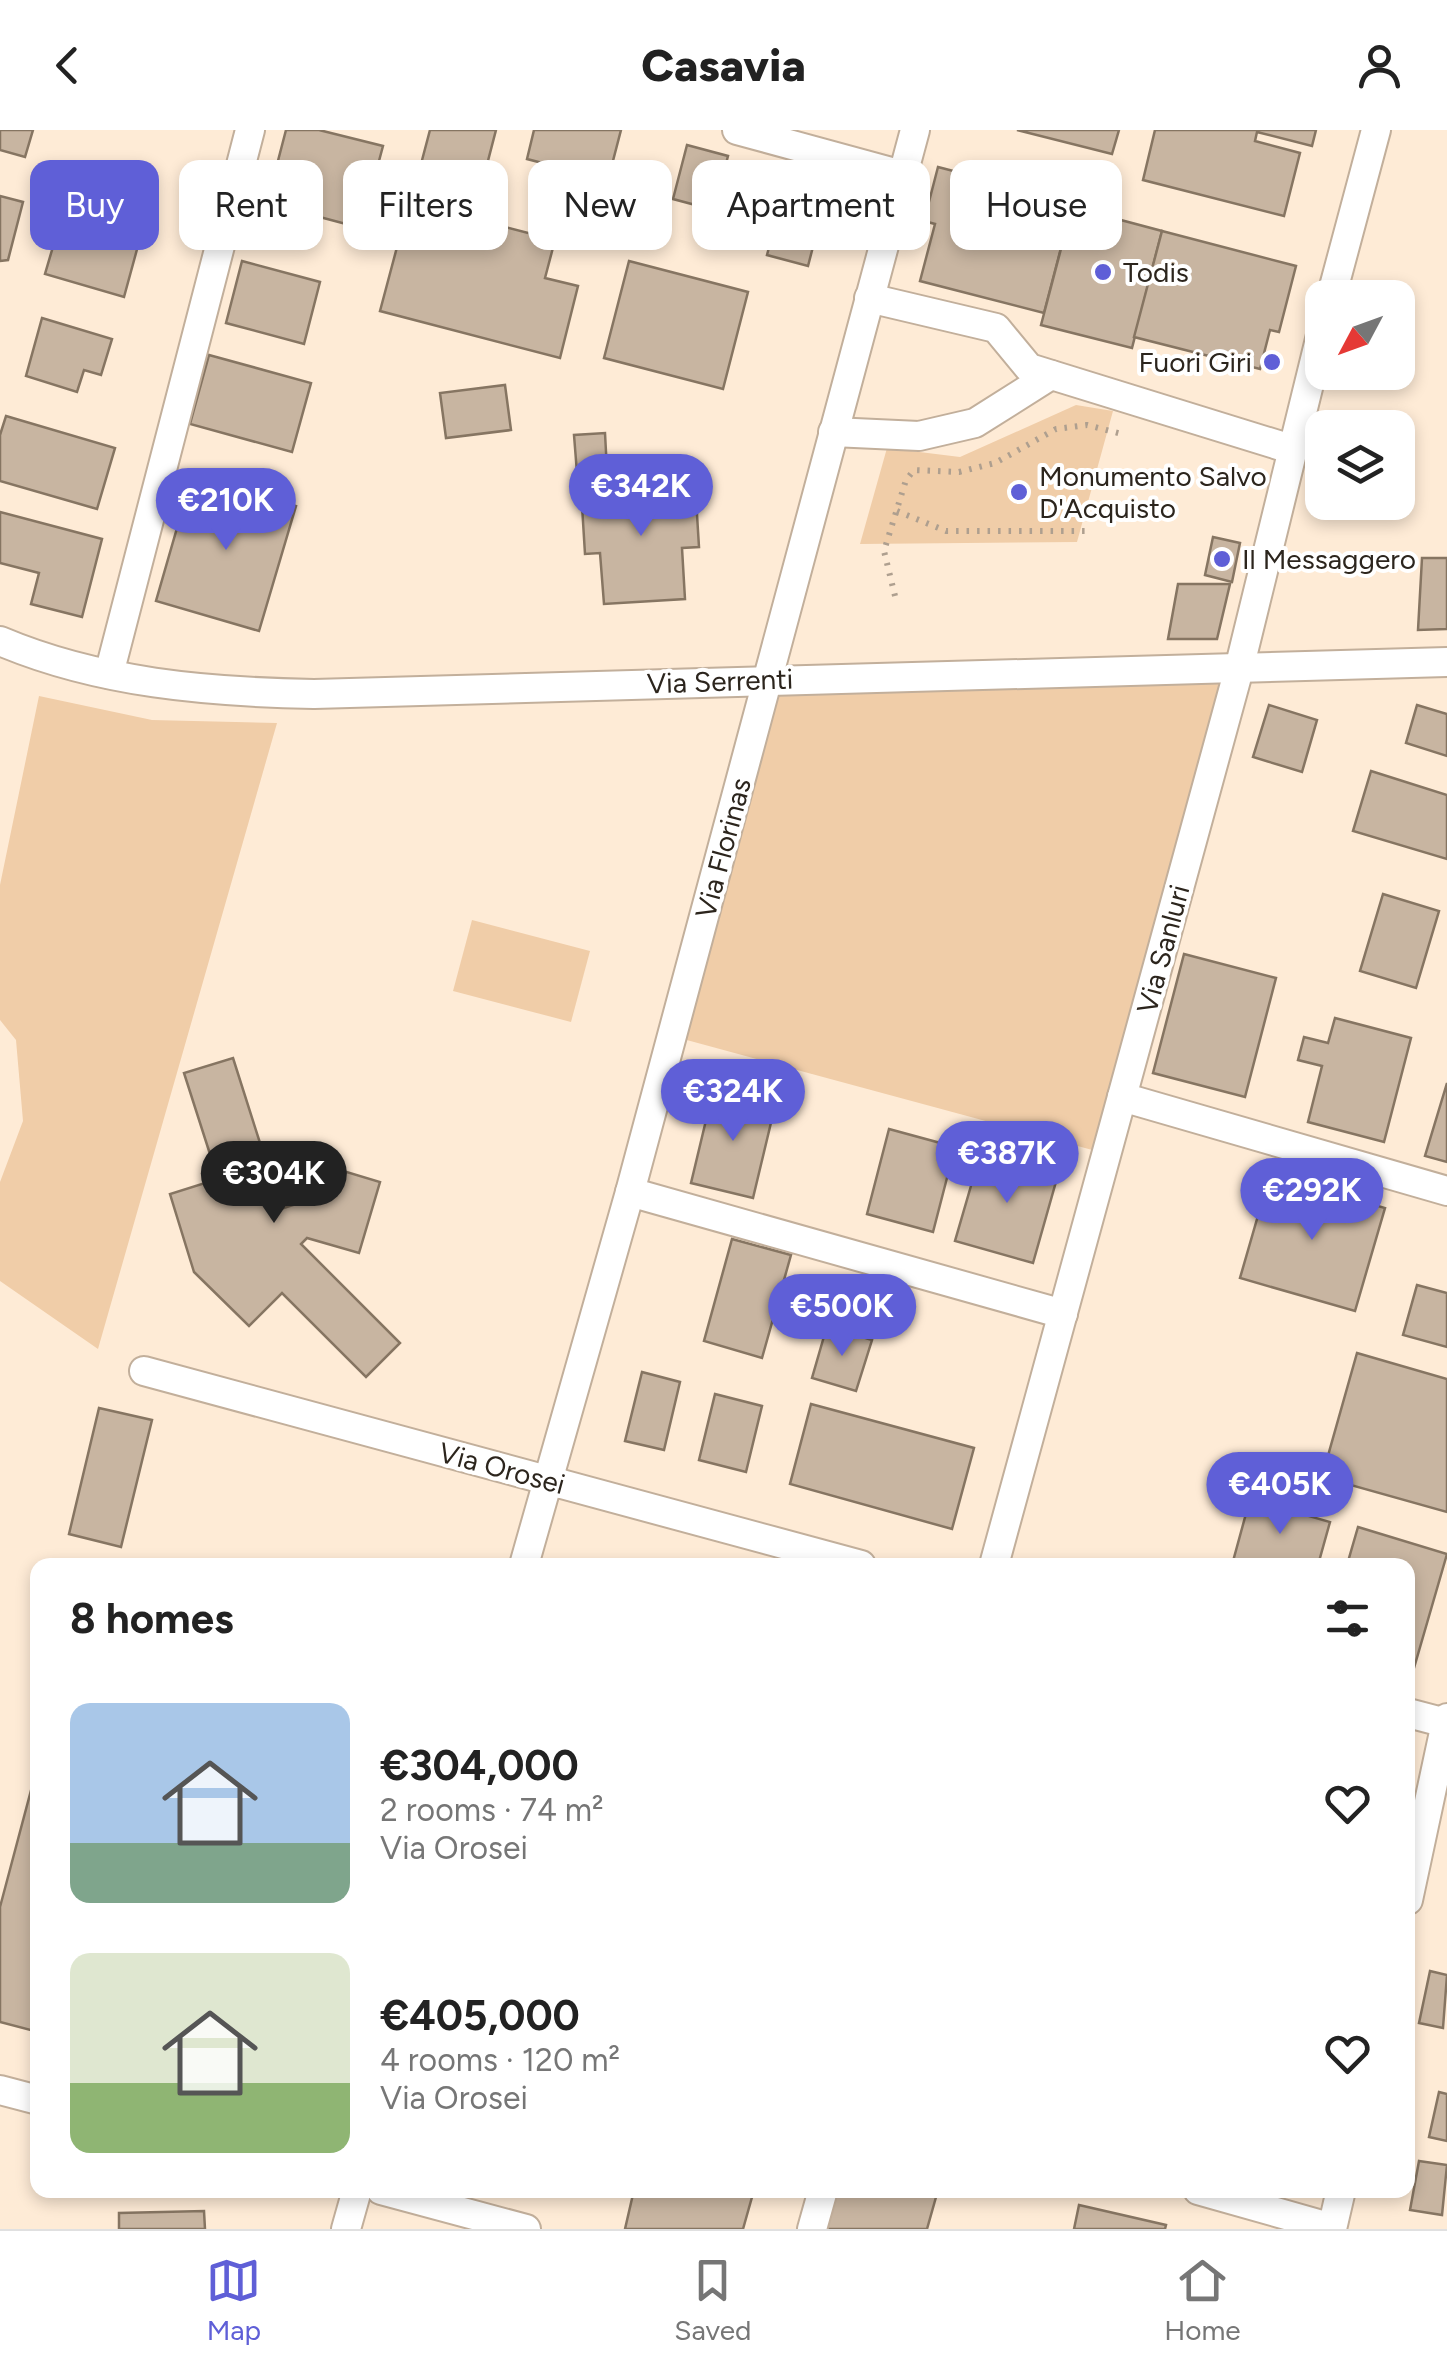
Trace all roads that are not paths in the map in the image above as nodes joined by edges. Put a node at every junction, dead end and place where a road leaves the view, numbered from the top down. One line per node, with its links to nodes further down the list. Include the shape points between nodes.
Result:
1 (250, 130): 17 (street)
2 (737, 130): 5 (street)
3 (915, 130): 6 (street, Via Florinas)
4 (1376, 130): 8 (street)
5 (847, 160)
6 (906, 160)
7 (882, 250): 9 (street, Via Florinas)
8 (1337, 280)
9 (869, 298): 10 (street, via 996,328 1029,368); 12 (street, Via Florinas)
10 (1051, 375): 12 (street, via 975,423 918,436); 13 (street)
11 (1306, 390): 13 (street, Via Sanluri)
12 (833, 432): 18 (street, Via Florinas)
13 (1291, 449): 16 (street, Via Sanluri)
14 (0, 640): 17 (street, Via Serrenti)
15 (1447, 662): 16 (street, Via Serrenti)
16 (1239, 670): 18 (street, Via Serrenti); 19 (street, Via Sanluri)
17 (110, 674): 18 (street, Via Serrenti, via 236,692 314,694)
18 (768, 678): 21 (street, Via Florinas)
19 (1122, 1098): 20 (street); 22 (street, Via Sanluri)
20 (1447, 1191)
21 (630, 1192): 22 (street); 24 (street, Via Florinas)
22 (1062, 1314): 27 (street, Via Sanluri)
23 (144, 1371): 24 (street, Via Orosei)
24 (547, 1480): 25 (street, Via Florinas); 26 (street, Via Orosei)
25 (526, 1558)
26 (835, 1558)
27 (996, 1558)
28 (1415, 1714): 29 (street)
29 (1446, 1721): 30 (street)
30 (1415, 1867)
31 (0, 2090): 32 (street)
32 (30, 2098)
33 (354, 2198): 39 (street)
34 (411, 2198): 40 (street)
35 (821, 2198): 41 (street)
36 (1226, 2198): 38 (street)
37 (1339, 2198): 38 (street)
38 (1332, 2228)
39 (346, 2229)
40 (526, 2229)
41 (812, 2229)

